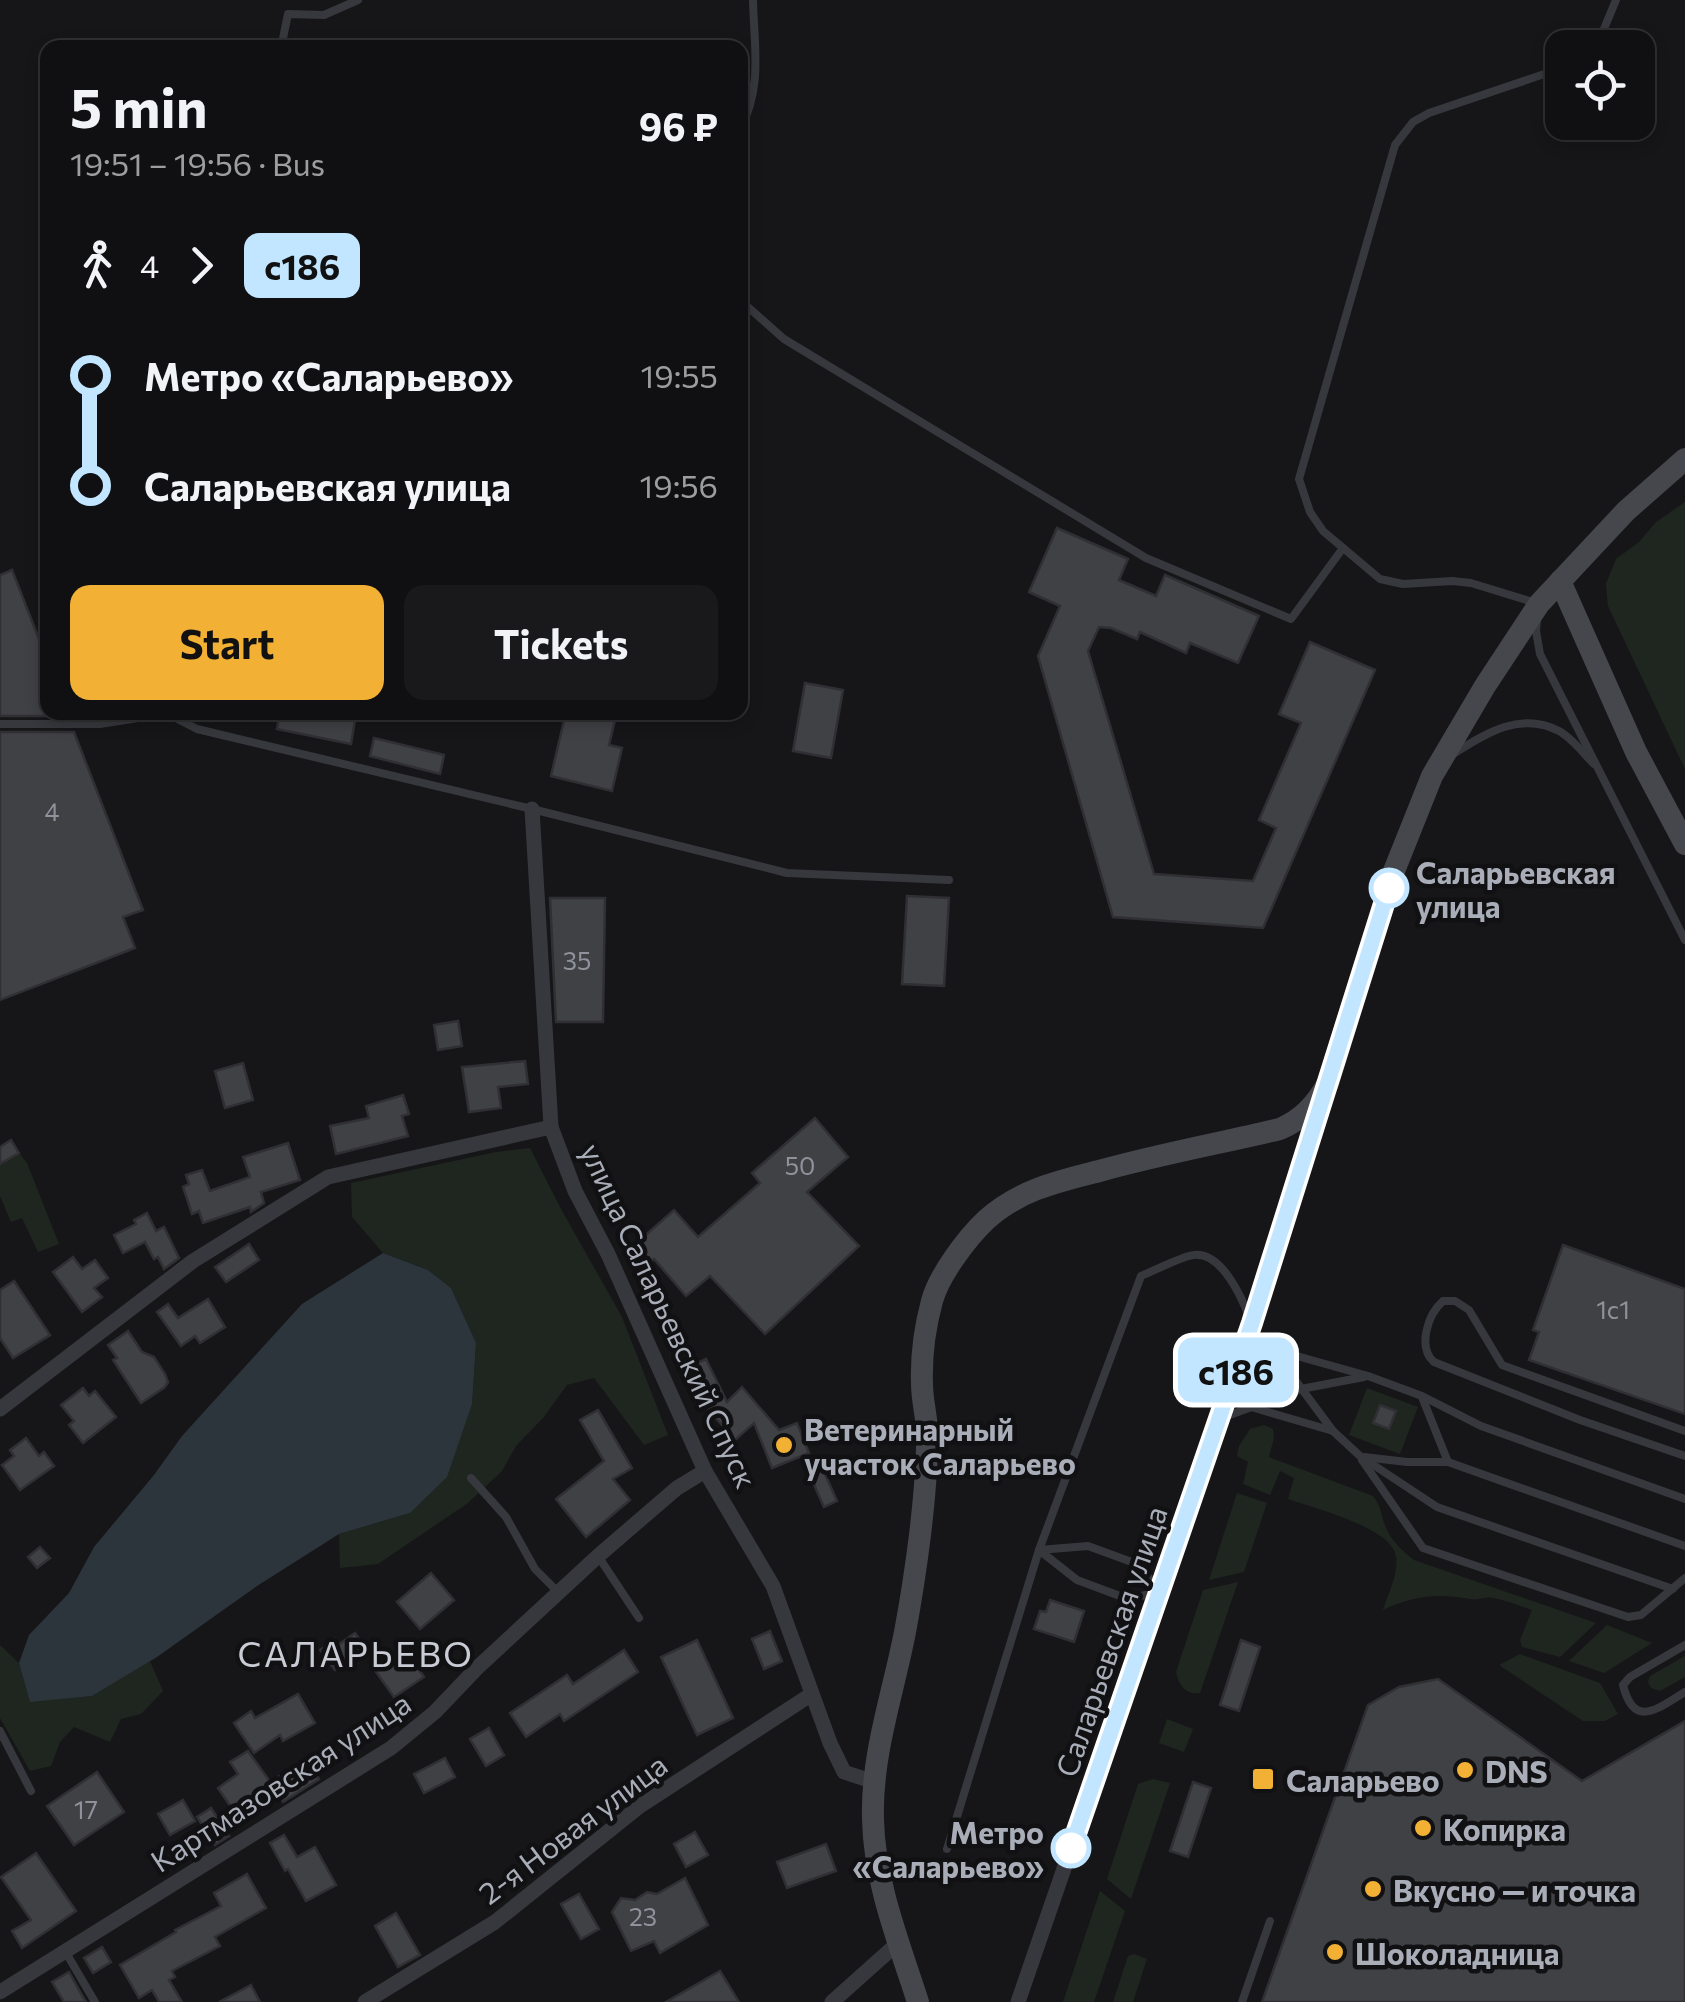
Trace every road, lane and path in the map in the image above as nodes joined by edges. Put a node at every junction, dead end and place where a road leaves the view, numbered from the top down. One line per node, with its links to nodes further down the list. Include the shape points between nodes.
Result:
1 (358, 0): 5 (lane, via 324,15 288,14)
2 (754, 0): 7 (lane, via 758,56)
3 (1616, 0): 4 (lane)
4 (1604, 30)
5 (283, 40)
6 (1545, 74): 10 (lane, via 1429,113 1395,145 1300,479 1316,523)
7 (748, 109)
8 (748, 307): 10 (lane, via 784,339 1146,558 1291,620)
9 (1685, 459): 11 (street, Саларьевская улица)
10 (1344, 548): 12 (lane, via 1392,582 1471,582)
11 (1560, 580): 12 (street, Саларьевская улица); 19 (street)
12 (1539, 604): 16 (lane, via 1540,654); 17 (street, Саларьевская улица)
13 (123, 720): 15 (lane)
14 (177, 720): 18 (lane)
15 (0, 724)
16 (1600, 771): 17 (lane, via 1558,731 1510,724 1453,754); 21 (lane)
17 (1432, 776): 22 (street, Саларьевская улица, via 1394,871)
18 (532, 809): 20 (lane, via 786,873); 23 (street, улица Саларьевский Спуск)
19 (1685, 844)
20 (948, 880)
21 (1685, 940)
22 (1328, 1083): 24 (street, Саларьевская улица); 52 (street, via 1317,1103 1280,1129 1142,1159 1018,1196 988,1218 950,1265 933,1297 924,1341 920,1534)
23 (551, 1127): 30 (street, via 328,1177 193,1262); 37 (street, улица Саларьевский Спуск)
24 (1251, 1325): 25 (lane); 31 (street, Саларьевская улица); 41 (lane, via 1242,1297 1210,1258 1195,1254 1140,1276)
25 (1272, 1349): 26 (lane); 27 (lane)
26 (1368, 1376): 27 (lane); 28 (lane)
27 (1301, 1389): 29 (lane); 32 (lane)
28 (1422, 1396): 36 (lane); 39 (lane, via 1481,1426)
29 (1251, 1407): 31 (lane); 32 (lane)
30 (0, 1409)
31 (1219, 1419): 46 (street, Саларьевская улица)
32 (1333, 1430): 34 (lane)
33 (1685, 1430): 35 (lane, via 1502,1366 1469,1310 1455,1301 1433,1310 1426,1350 1434,1362)
34 (1360, 1456): 36 (lane); 44 (lane, via 1437,1507); 44 (lane, via 1423,1548 1628,1617 1641,1615)
35 (1685, 1456)
36 (1448, 1462): 40 (lane)
37 (704, 1471): 42 (street, Картмазовская улица); 50 (street, улица Саларьевский Спуск, via 773,1586)
38 (471, 1478): 45 (lane)
39 (1685, 1499)
40 (1685, 1546)
41 (1039, 1550): 46 (lane, via 1077,1580 1128,1599); 46 (lane, via 1088,1546 1140,1565); 54 (lane)
42 (598, 1556): 45 (street, Картмазовская улица); 47 (lane)
43 (1685, 1578): 44 (lane)
44 (1673, 1589)
45 (558, 1592): 57 (street, Картмазовская улица, via 391,1748)
46 (1159, 1592): 63 (street, Саларьевская улица)
47 (640, 1618)
48 (1685, 1645): 49 (lane, via 1623,1685 1642,1714)
49 (1685, 1692)
50 (812, 1694): 52 (street, улица Саларьевский Спуск, via 844,1772); 60 (street, 2-я Новая улица, via 640,1806 496,1922)
51 (0, 1731): 53 (lane)
52 (874, 1782): 56 (street, via 878,1865)
53 (31, 1791)
54 (948, 1849)
55 (1270, 1921): 64 (lane)
56 (898, 1943): 61 (street); 62 (street)
57 (65, 1950): 58 (street, Картмазовская улица); 59 (lane)
58 (0, 1992)
59 (95, 2002)
60 (364, 2002)
61 (832, 2002)
62 (918, 2002)
63 (1018, 2002)
64 (1242, 2002)

